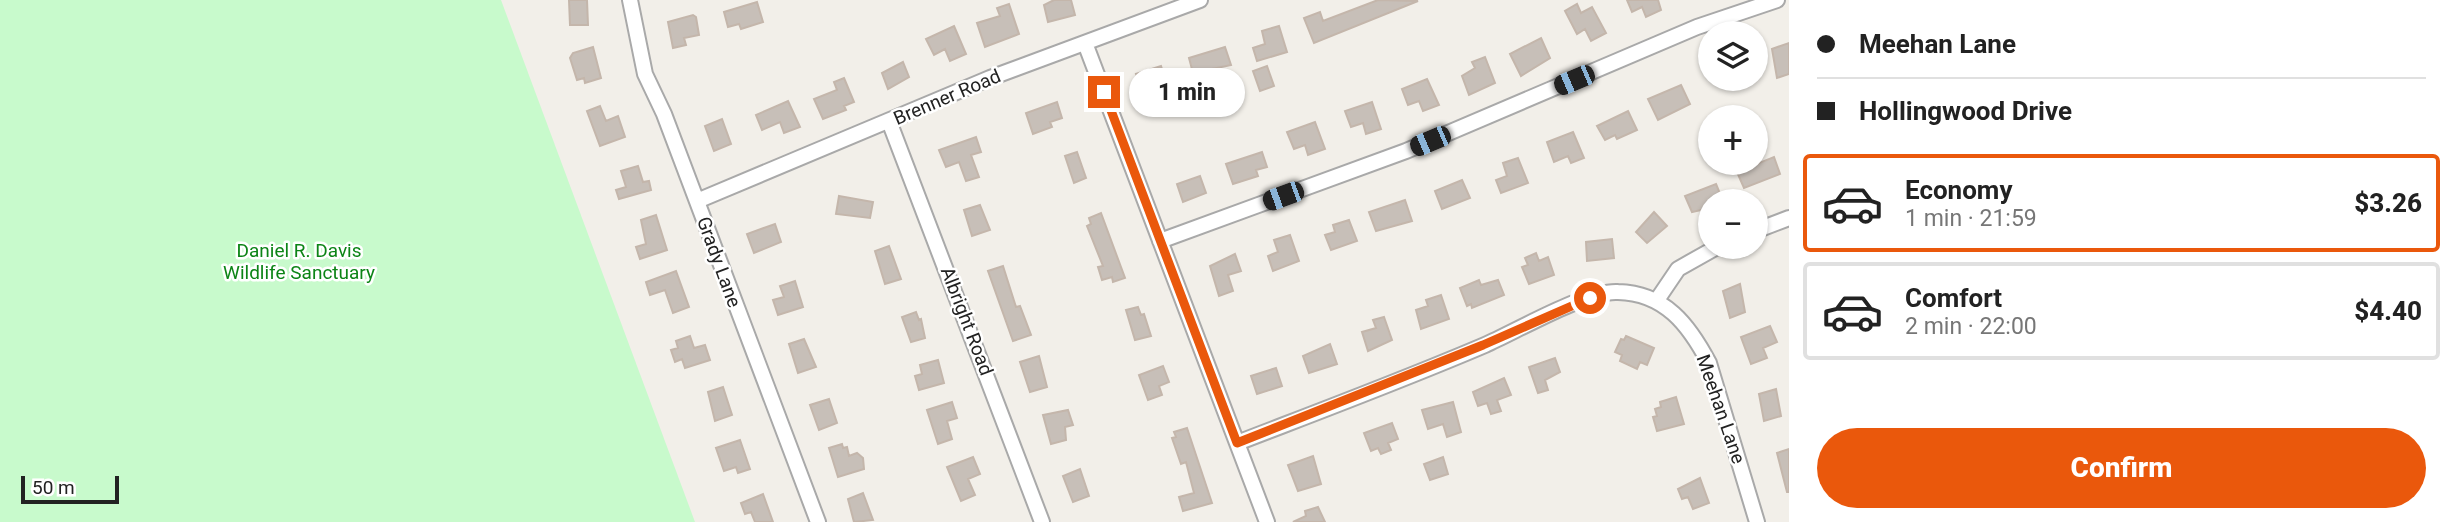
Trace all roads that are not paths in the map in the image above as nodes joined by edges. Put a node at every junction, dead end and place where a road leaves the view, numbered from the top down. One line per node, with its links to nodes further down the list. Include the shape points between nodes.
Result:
1 (631, 0): 6 (street, Grady Lane, via 645,74)
2 (1200, 0): 4 (street, Brenner Road)
3 (1777, 0): 9 (street, via 1697,27 1406,151)
4 (1085, 43): 5 (street, Brenner Road); 9 (street)
5 (889, 121): 6 (street, Brenner Road); 14 (street, Albright Road)
6 (697, 201): 13 (street, Grady Lane)
7 (1789, 218): 8 (street)
8 (1768, 227)
9 (1160, 241): 12 (street)
10 (1698, 258): 11 (street, via 1678,269)
11 (1657, 300): 12 (street, Meehan Lane, via 1617,291 1590,298); 16 (street, Meehan Lane, via 1690,329 1709,363)
12 (1237, 443): 15 (street)
13 (818, 522)
14 (1042, 522)
15 (1267, 522)
16 (1757, 522)

